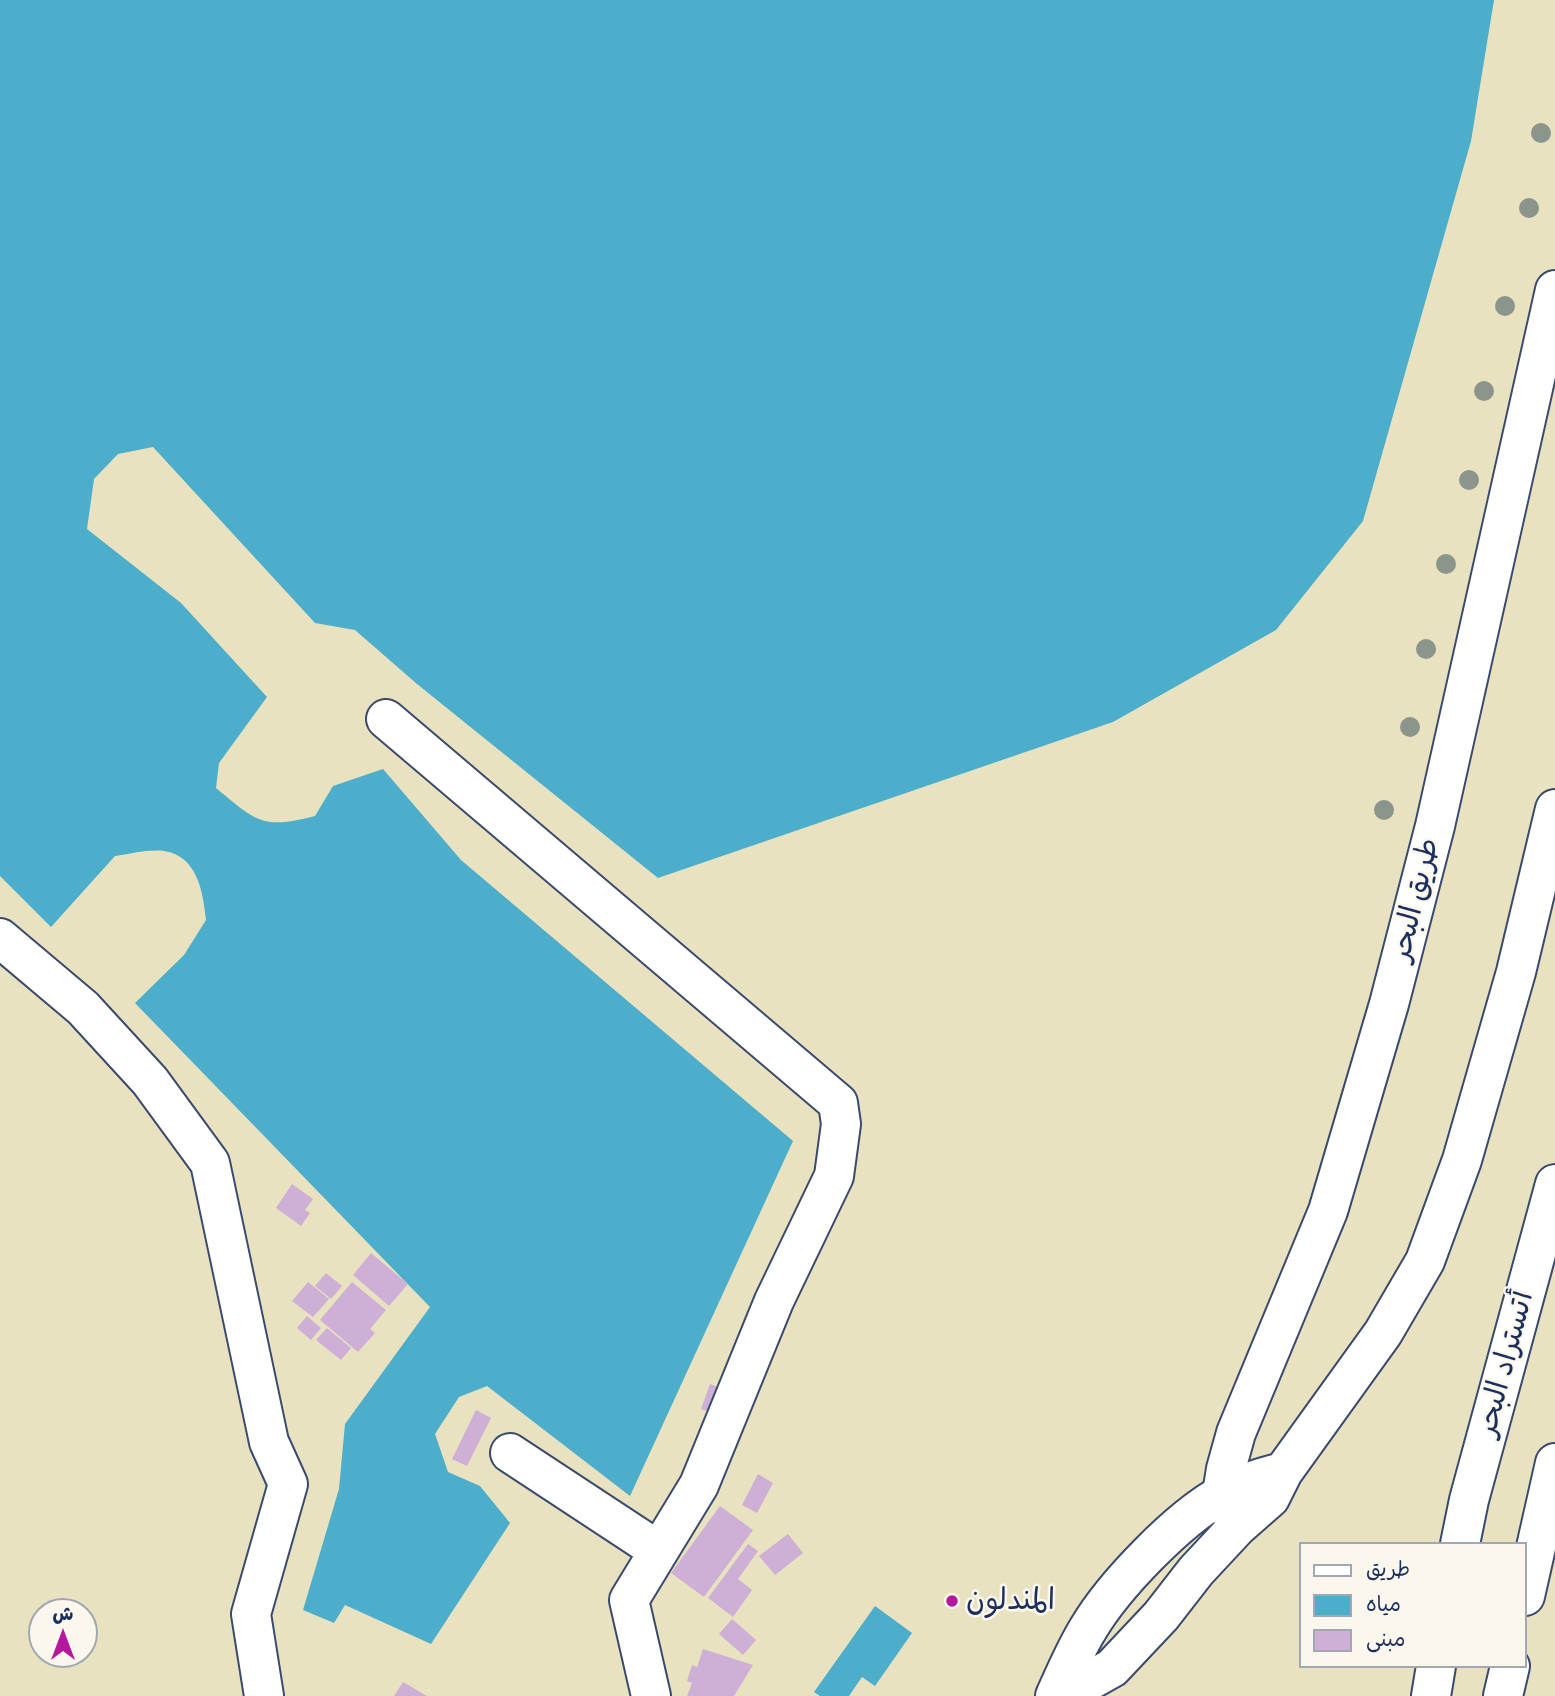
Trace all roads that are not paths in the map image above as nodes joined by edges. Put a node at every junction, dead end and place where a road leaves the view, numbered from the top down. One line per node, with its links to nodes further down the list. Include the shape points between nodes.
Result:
1 (1555, 290): 8 (main road, طريق البحر, via 1435,827 1389,1004 1328,1211 1236,1433 1226,1469)
2 (386, 719): 10 (main road, via 838,1103 841,1124 834,1176 774,1301 699,1485)
3 (1555, 809): 8 (main road, via 1491,1060 1462,1160 1425,1261 1383,1333 1283,1472 1253,1480)
4 (0, 938): 16 (main road, via 83,1008 150,1081 210,1163 269,1442 288,1484 251,1614)
5 (1555, 1184): 9 (main road, أتستراد البحر)
6 (510, 1453): 10 (main road)
7 (1555, 1463): 11 (main road)
8 (1230, 1511): 12 (main road, via 1185,1521); 13 (main road, via 1196,1571)
9 (1461, 1542)
10 (659, 1551): 17 (main road, via 629,1600)
11 (1527, 1586)
12 (1118, 1587): 13 (main road); 18 (main road, via 1087,1629)
13 (1161, 1616): 19 (main road, via 1112,1668)
14 (1436, 1668): 20 (main road)
15 (1510, 1668): 21 (main road)
16 (264, 1696)
17 (651, 1696)
18 (1055, 1696)
19 (1062, 1696)
20 (1430, 1696)
21 (1503, 1696)

